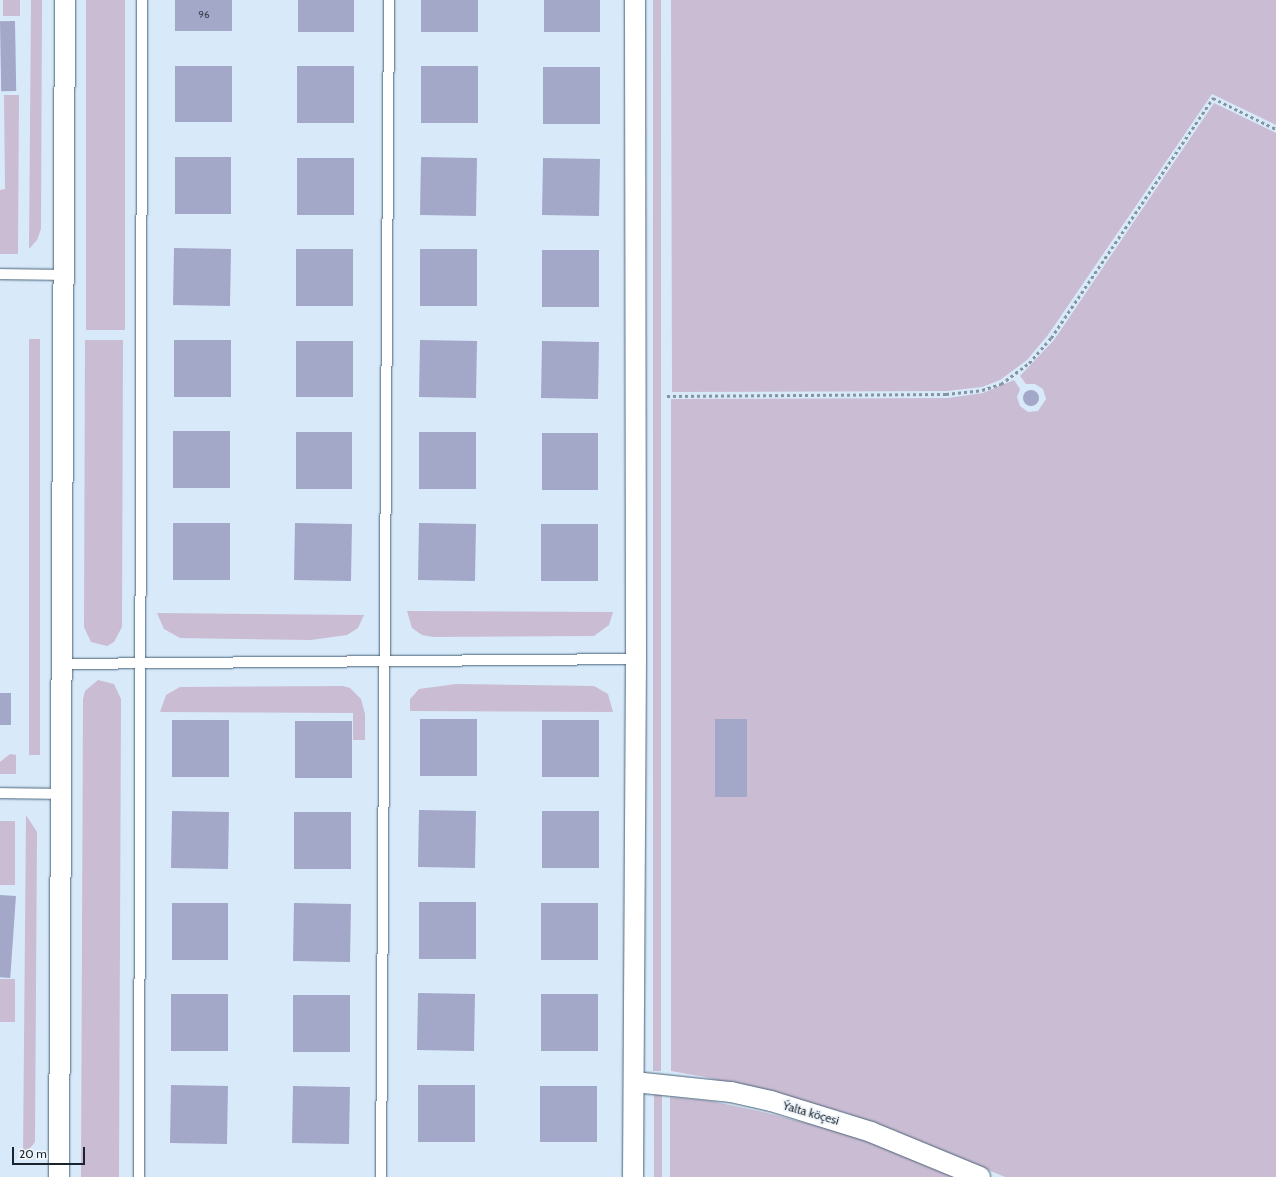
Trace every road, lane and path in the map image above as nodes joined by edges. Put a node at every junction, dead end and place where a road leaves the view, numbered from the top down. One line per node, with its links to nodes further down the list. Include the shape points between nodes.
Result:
1 (65, 0): 7 (street)
2 (142, 0): 12 (lane)
3 (389, 0): 10 (lane)
4 (634, 0): 9 (street)
5 (1276, 129): 8 (path, via 1213,98 1051,338 1029,363 1001,384 982,390 946,394)
6 (0, 274): 7 (lane)
7 (64, 275): 11 (street)
8 (667, 396)
9 (636, 659): 10 (lane); 15 (street)
10 (386, 660): 12 (lane); 18 (lane)
11 (62, 664): 12 (lane); 14 (street)
12 (141, 664): 17 (lane)
13 (0, 793): 14 (lane)
14 (61, 794): 16 (street)
15 (634, 1082): 19 (street); 20 (street, Ýalta köçesi, via 731,1092 778,1103 871,1132)
16 (59, 1177)
17 (139, 1177)
18 (381, 1177)
19 (633, 1177)
20 (980, 1177)

